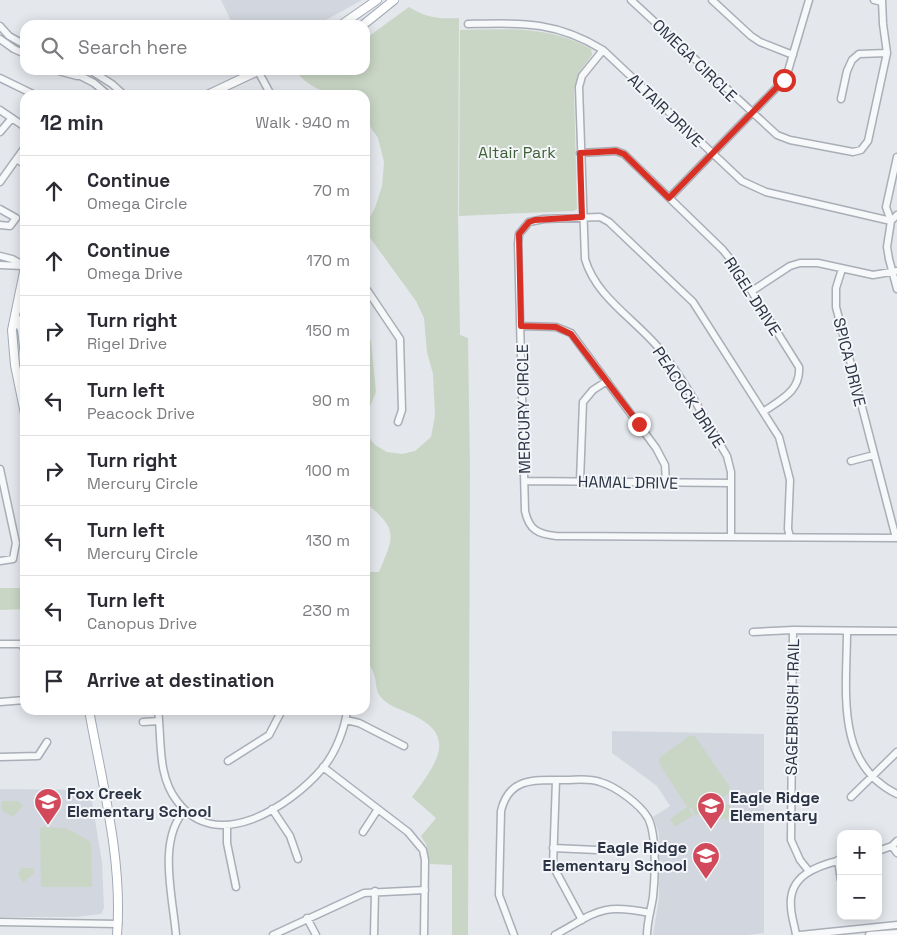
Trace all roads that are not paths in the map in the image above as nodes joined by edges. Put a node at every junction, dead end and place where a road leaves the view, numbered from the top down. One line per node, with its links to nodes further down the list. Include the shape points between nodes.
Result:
1 (377, 0): 7 (main road)
2 (394, 0): 8 (main road)
3 (631, 0): 31 (street, OMEGA CIRCLE)
4 (712, 0): 16 (street, via 751,36)
5 (809, 0): 16 (street, OMEGA CIRCLE)
6 (879, 1): 15 (street)
7 (348, 20)
8 (369, 20)
9 (468, 24): 13 (street, ALTAIR DRIVE, via 520,23 555,27)
10 (0, 26): 12 (street)
11 (0, 39): 14 (street)
12 (20, 42)
13 (603, 50): 35 (street, PEACOCK DRIVE, via 582,76 579,87); 36 (street, ALTAIR DRIVE)
14 (20, 52)
15 (887, 53): 29 (street, via 859,54 852,60); 31 (street, via 868,141 861,150 845,152 790,140 777,135)
16 (794, 55): 31 (street, OMEGA CIRCLE, via 784,80)
17 (74, 75): 22 (street)
18 (78, 75): 22 (street)
19 (99, 75): 26 (street)
20 (250, 75): 27 (main road)
21 (263, 75): 28 (street)
22 (81, 77): 25 (street)
23 (0, 78): 24 (street)
24 (25, 90)
25 (100, 90)
26 (118, 90)
27 (218, 90)
28 (269, 90)
29 (840, 99)
30 (0, 110): 32 (street)
31 (752, 114): 36 (street)
32 (12, 118): 33 (street); 34 (street)
33 (20, 124)
34 (0, 132)
35 (580, 153): 42 (street, RIGEL DRIVE, via 616,151 624,154); 45 (street, PEACOCK DRIVE)
36 (713, 154): 42 (street); 46 (street, ALTAIR DRIVE, via 734,175 753,187)
37 (20, 155): 39 (street)
38 (897, 157): 46 (street, via 886,207)
39 (17, 159): 40 (street); 41 (street)
40 (20, 161)
41 (0, 182)
42 (669, 198): 56 (street, RIGEL DRIVE, via 723,250)
43 (0, 209): 47 (street, via 16,218 10,226)
44 (897, 215): 46 (street)
45 (582, 217): 60 (street, MERCURY CIRCLE, via 535,220 519,234); 63 (street, MERCURY CIRCLE, via 600,217 609,222 693,302); 71 (street, PEACOCK DRIVE, via 589,274 664,354 727,456)
46 (891, 221): 53 (street, via 888,247)
47 (0, 225)
48 (0, 256): 49 (street)
49 (20, 264)
50 (0, 265): 51 (street)
51 (20, 267)
52 (842, 269): 53 (street, via 873,275); 56 (street, via 818,263 800,263); 65 (street, SPICA DRIVE, via 836,288 836,307)
53 (895, 271): 55 (street)
54 (20, 285): 58 (main road)
55 (897, 289)
56 (752, 291): 63 (street, RIGEL DRIVE, via 799,368 800,378 794,390)
57 (370, 294): 64 (street, via 400,339 402,410)
58 (16, 318): 59 (main road); 62 (main road, via 12,330 13,351)
59 (20, 325)
60 (521, 326): 61 (street, via 556,327 571,334); 68 (street, MERCURY CIRCLE)
61 (607, 381): 69 (street, via 583,402); 70 (street, via 662,457)
62 (20, 388)
63 (763, 412): 73 (street, MERCURY CIRCLE, via 779,437 790,480)
64 (398, 422)
65 (874, 455): 66 (street); 74 (street, SPICA DRIVE)
66 (851, 461)
67 (0, 469): 75 (street, via 16,543 13,559)
68 (525, 481): 69 (street, HAMAL DRIVE); 72 (street, MERCURY CIRCLE, via 527,520 531,528 540,534)
69 (580, 481): 70 (street, HAMAL DRIVE)
70 (666, 483): 71 (street, HAMAL DRIVE)
71 (731, 483): 72 (street, PEACOCK DRIVE)
72 (731, 537): 73 (street, MERCURY CIRCLE)
73 (790, 537): 74 (street)
74 (896, 538)
75 (0, 561)
76 (793, 630): 77 (street); 79 (street); 113 (street, SAGEBRUSH TRAIL, via 791,840)
77 (847, 630): 78 (street); 97 (street, via 848,729 856,755)
78 (897, 631)
79 (754, 632)
80 (0, 644): 81 (street)
81 (20, 644)
82 (20, 700): 83 (street)
83 (0, 702)
84 (90, 715): 121 (main road, via 113,847)
85 (158, 715): 89 (street)
86 (279, 715): 95 (street, via 269,735)
87 (346, 715): 88 (street)
88 (346, 720): 92 (street, via 359,723); 96 (street)
89 (159, 721): 90 (street); 103 (street, via 166,781)
90 (143, 722)
91 (47, 742): 94 (street, via 38,756)
92 (404, 746)
93 (897, 752): 97 (street)
94 (0, 758)
95 (228, 761)
96 (323, 767): 101 (street, via 302,788); 102 (street)
97 (871, 777): 99 (street); 100 (street)
98 (556, 780): 107 (street); 117 (street, via 602,782 640,808 648,818 654,840); 130 (street, via 526,782 515,787 503,802 499,895)
99 (897, 794)
100 (851, 797)
101 (272, 809): 104 (street, via 255,819); 111 (street, via 290,836)
102 (378, 809): 105 (street); 115 (street, via 408,832 423,850)
103 (185, 810): 104 (street, via 204,821); 125 (street, via 169,840)
104 (227, 826): 114 (street)
105 (363, 832)
106 (894, 843): 108 (street); 110 (street)
107 (553, 848): 109 (street); 119 (street, via 556,873)
108 (882, 849)
109 (597, 850)
110 (897, 853)
111 (298, 858)
112 (837, 861): 113 (street)
113 (808, 870): 133 (street, via 795,887 792,898 791,908)
114 (236, 887)
115 (425, 890): 116 (street); 129 (street)
116 (375, 892): 118 (street, via 352,897); 128 (street)
117 (650, 913): 119 (street, via 614,907 597,911); 132 (street)
118 (307, 918): 126 (street); 127 (street)
119 (582, 920): 131 (street)
120 (0, 922): 121 (street)
121 (118, 924): 124 (main road)
122 (897, 925): 133 (street)
123 (897, 933): 134 (street)
124 (117, 935)
125 (176, 935)
126 (273, 935)
127 (316, 935)
128 (374, 935)
129 (424, 935)
130 (514, 935)
131 (554, 935)
132 (647, 935)
133 (798, 935)
134 (869, 935)

